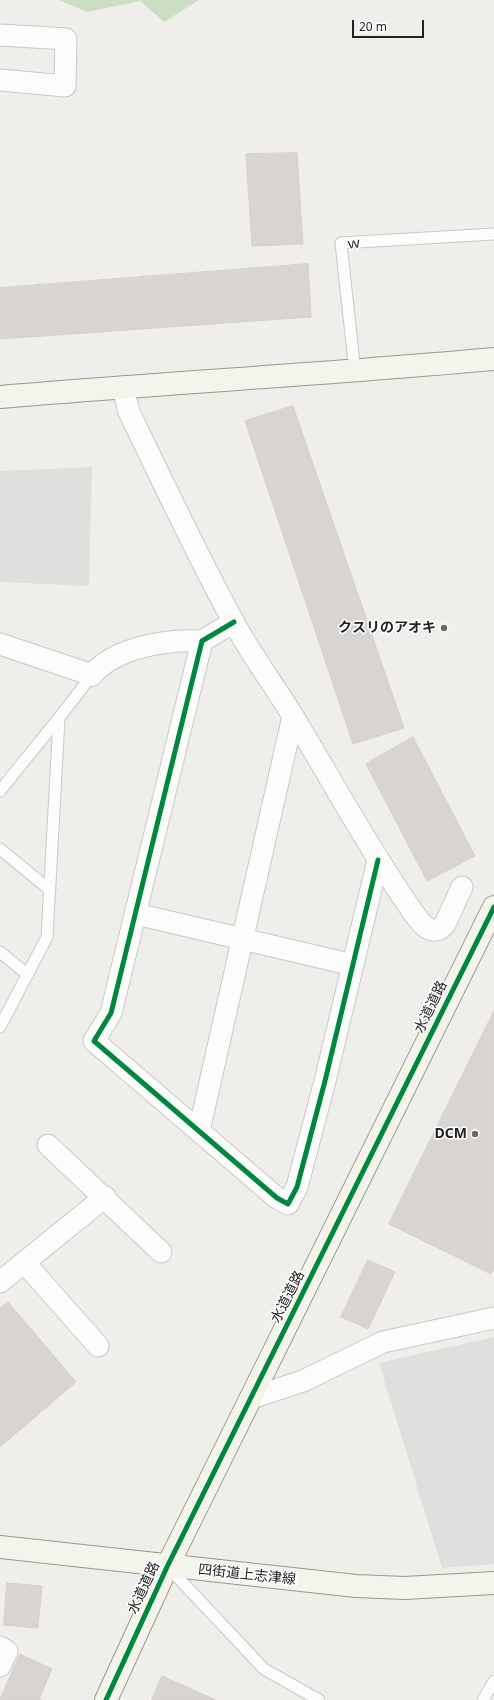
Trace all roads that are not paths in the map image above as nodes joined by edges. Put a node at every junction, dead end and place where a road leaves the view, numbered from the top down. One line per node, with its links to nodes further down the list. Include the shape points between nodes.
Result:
1 (0, 35): 2 (street, via 66,38 65,86)
2 (0, 80)
3 (494, 234): 5 (lane, ｗ, via 341,243)
4 (494, 359): 5 (street)
5 (355, 372): 6 (street)
6 (123, 387): 7 (street); 8 (street, via 129,412)
7 (0, 397)
8 (234, 622): 9 (street); 12 (street)
9 (202, 641): 11 (street, via 160,642 127,652 101,664); 20 (street)
10 (0, 644): 11 (street)
11 (92, 675): 13 (lane)
12 (293, 716): 16 (street); 21 (street)
13 (59, 719): 14 (lane); 18 (lane)
14 (1, 787)
15 (0, 849): 18 (lane)
16 (378, 860): 17 (street, via 419,920 429,930 441,929 445,924); 23 (street)
17 (462, 887)
18 (50, 890): 24 (lane, via 47,937)
19 (494, 907): 34 (street, 水道道路)
20 (136, 914): 21 (street); 26 (street, via 111,1013 94,1041)
21 (243, 939): 23 (street); 26 (street)
22 (0, 952): 24 (lane)
23 (353, 965): 26 (street, via 297,1187 288,1204 277,1198)
24 (28, 975): 25 (lane)
25 (0, 1027)
26 (199, 1131)
27 (48, 1145): 28 (street)
28 (105, 1197): 29 (street); 30 (street)
29 (161, 1252)
30 (24, 1262): 31 (street); 33 (street)
31 (0, 1282)
32 (494, 1318): 34 (street, via 383,1342 302,1381)
33 (98, 1346)
34 (251, 1398): 36 (street, 水道道路)
35 (0, 1547): 36 (street, 四街道上志津線)
36 (167, 1567): 37 (street, 四街道上志津線, via 356,1586 398,1588); 41 (lane, via 264,1669); 42 (street, 水道道路)
37 (494, 1583)
38 (0, 1647): 39 (street, via 7,1651)
39 (0, 1666)
40 (494, 1680): 43 (lane)
41 (316, 1699)
42 (106, 1700)
43 (483, 1700)

